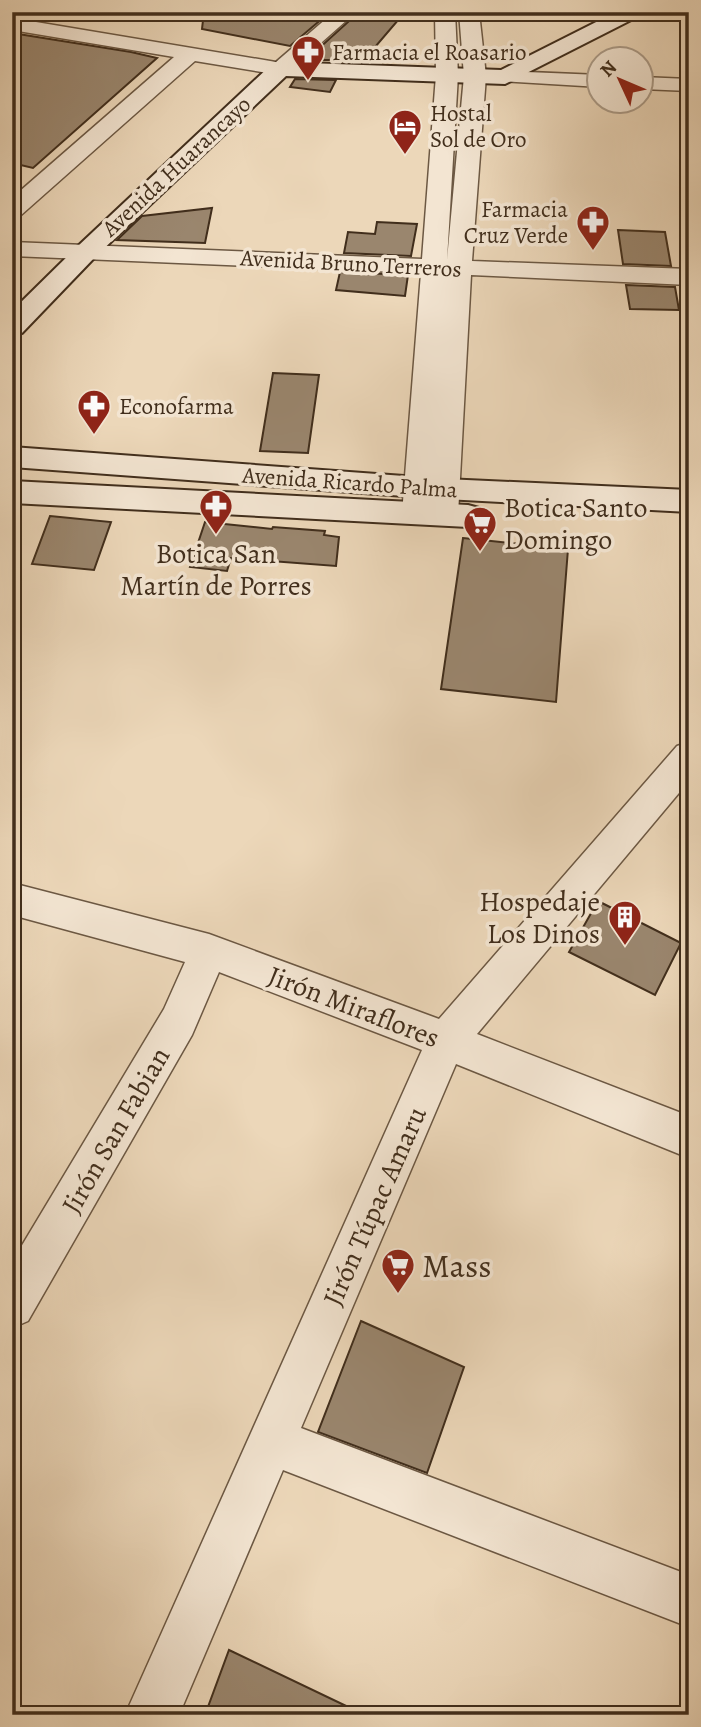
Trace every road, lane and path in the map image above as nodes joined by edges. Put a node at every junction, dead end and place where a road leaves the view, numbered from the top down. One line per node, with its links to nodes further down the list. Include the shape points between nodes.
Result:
1 (346, 12): 7 (street, Avenida Huarancayo)
2 (446, 12): 8 (street)
3 (469, 12): 9 (street)
4 (632, 12): 10 (main road)
5 (12, 24): 6 (street)
6 (190, 54): 7 (street); 14 (street)
7 (280, 69): 8 (main road); 16 (main road, Avenida Huarancayo)
8 (447, 75): 9 (main road); 17 (street)
9 (475, 76): 10 (main road); 17 (street)
10 (505, 78): 11 (street)
11 (586, 81)
12 (656, 84): 13 (street)
13 (689, 85)
14 (12, 211)
15 (12, 249): 16 (street, Avenida Bruno Terreros)
16 (87, 251): 17 (street, Avenida Bruno Terreros); 19 (main road, Avenida Huarancayo)
17 (446, 267): 18 (street, Avenida Bruno Terreros); 22 (street)
18 (689, 277)
19 (12, 327)
20 (12, 457): 22 (main road, Avenida Ricardo Palma)
21 (12, 492): 22 (main road, Avenida Ricardo Palma)
22 (431, 501): 23 (main road, Avenida Ricardo Palma); 24 (main road, Avenida Ricardo Palma)
23 (689, 501)
24 (689, 528)
25 (689, 755): 28 (street, Jirón Túpac Amaru)
26 (12, 899): 27 (street, Jirón Miraflores)
27 (209, 951): 28 (street, Jirón Miraflores); 30 (street, Jirón San Fabian, via 178,1022)
28 (446, 1041): 29 (street, Jirón Miraflores); 31 (street, Jirón Túpac Amaru)
29 (689, 1138)
30 (12, 1305)
31 (271, 1441): 32 (street); 33 (street, Jirón Túpac Amaru)
32 (689, 1601)
33 (152, 1715)

